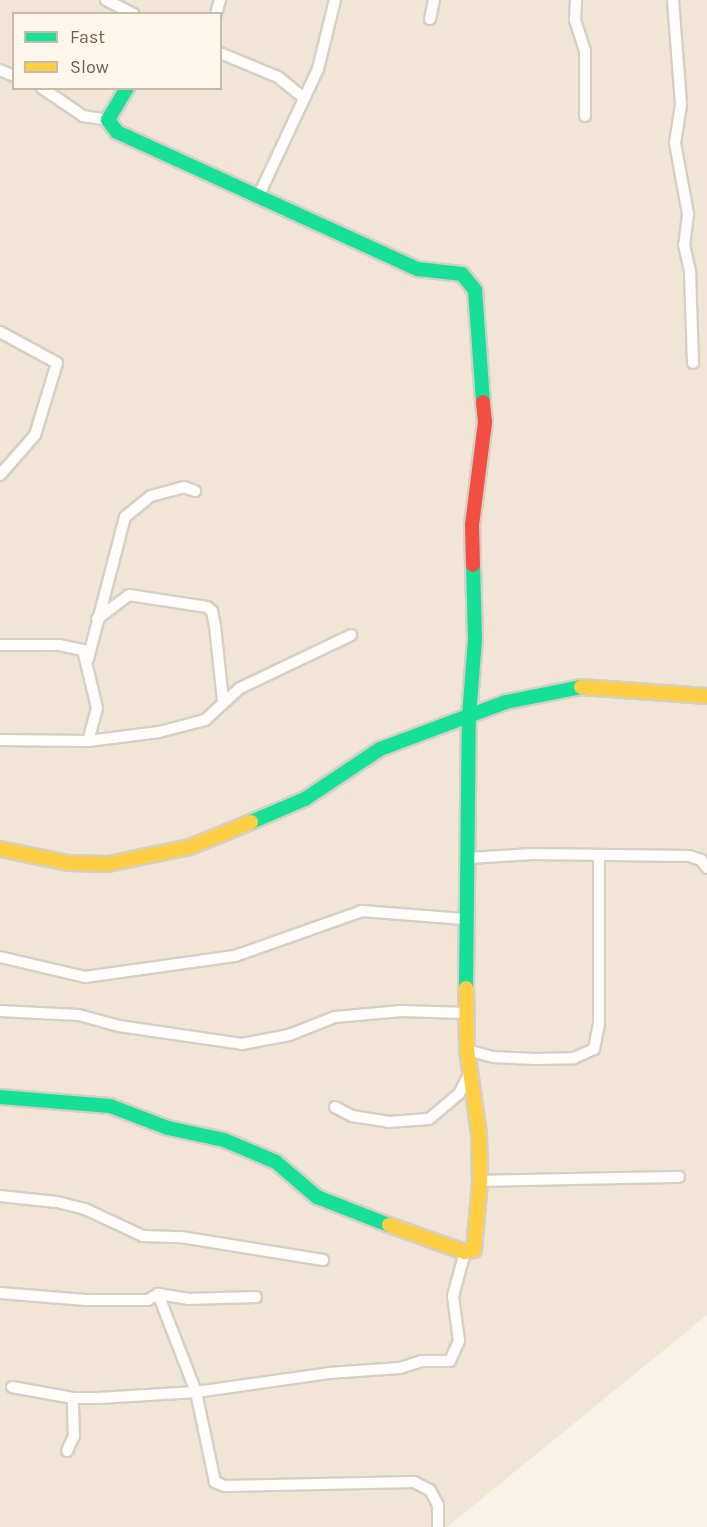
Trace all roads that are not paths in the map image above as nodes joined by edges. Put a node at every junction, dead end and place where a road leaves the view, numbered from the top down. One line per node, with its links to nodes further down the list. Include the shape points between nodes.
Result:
1 (106, 0): 6 (street)
2 (335, 0): 11 (street, via 323,53)
3 (434, 0): 7 (street)
4 (576, 0): 12 (street, via 575,21 585,51)
5 (673, 0): 16 (street, via 681,105 675,143 688,214 684,245 690,272)
6 (130, 12)
7 (430, 19)
8 (222, 54): 11 (street, via 278,77)
9 (45, 90): 13 (street, via 83,116)
10 (126, 90): 13 (street)
11 (304, 98): 14 (street)
12 (585, 116)
13 (108, 120): 14 (street, via 126,137)
14 (258, 196): 25 (street, via 418,269 462,274 475,290 485,422 472,525 475,640)
15 (0, 332): 17 (street, via 57,363 35,435)
16 (693, 363)
17 (0, 476)
18 (195, 491): 19 (street, via 184,487 151,496 125,517)
19 (97, 619): 22 (street); 24 (street, via 129,595 207,607 215,625)
20 (351, 635): 24 (street, via 240,688)
21 (0, 645): 22 (street, via 74,646 83,650)
22 (88, 659): 27 (street, via 97,718)
23 (707, 696): 25 (street, via 573,687 506,702)
24 (223, 701): 27 (street, via 205,720 159,732)
25 (468, 716): 28 (street, via 380,749 305,799 190,846 108,864 37,859); 30 (street)
26 (0, 740): 27 (street)
27 (88, 741)
28 (0, 849)
29 (599, 857): 30 (street, via 532,854); 31 (street, via 689,856); 36 (street, via 599,1024 594,1049 574,1058 535,1059 494,1057)
30 (470, 858): 32 (street)
31 (705, 862)
32 (464, 919): 33 (street, via 362,911 235,956 85,977); 35 (street)
33 (0, 957)
34 (0, 1011): 35 (street, via 79,1015 119,1026 242,1044 289,1035 335,1017 402,1011)
35 (466, 1013): 36 (street)
36 (467, 1050): 37 (street)
37 (469, 1074): 39 (street, via 459,1094 429,1119 388,1122 351,1116); 41 (street, via 477,1115)
38 (0, 1097): 43 (street, via 110,1106 168,1128 224,1140 276,1162 317,1197)
39 (335, 1107)
40 (680, 1177): 41 (street)
41 (480, 1181): 43 (street, via 476,1244 471,1252)
42 (0, 1196): 44 (street, via 86,1209 143,1236 181,1237)
43 (465, 1252): 49 (street, via 453,1296 459,1341 450,1361 421,1361 400,1368 329,1373)
44 (323, 1260)
45 (0, 1293): 46 (street, via 86,1300 148,1300)
46 (158, 1294): 47 (street, via 188,1299); 49 (street)
47 (256, 1297)
48 (12, 1387): 50 (street)
49 (196, 1392): 50 (street); 52 (street, via 210,1471 218,1485 414,1482 430,1490 438,1505)
50 (73, 1398): 51 (street, via 74,1436)
51 (67, 1451)
52 (438, 1527)

